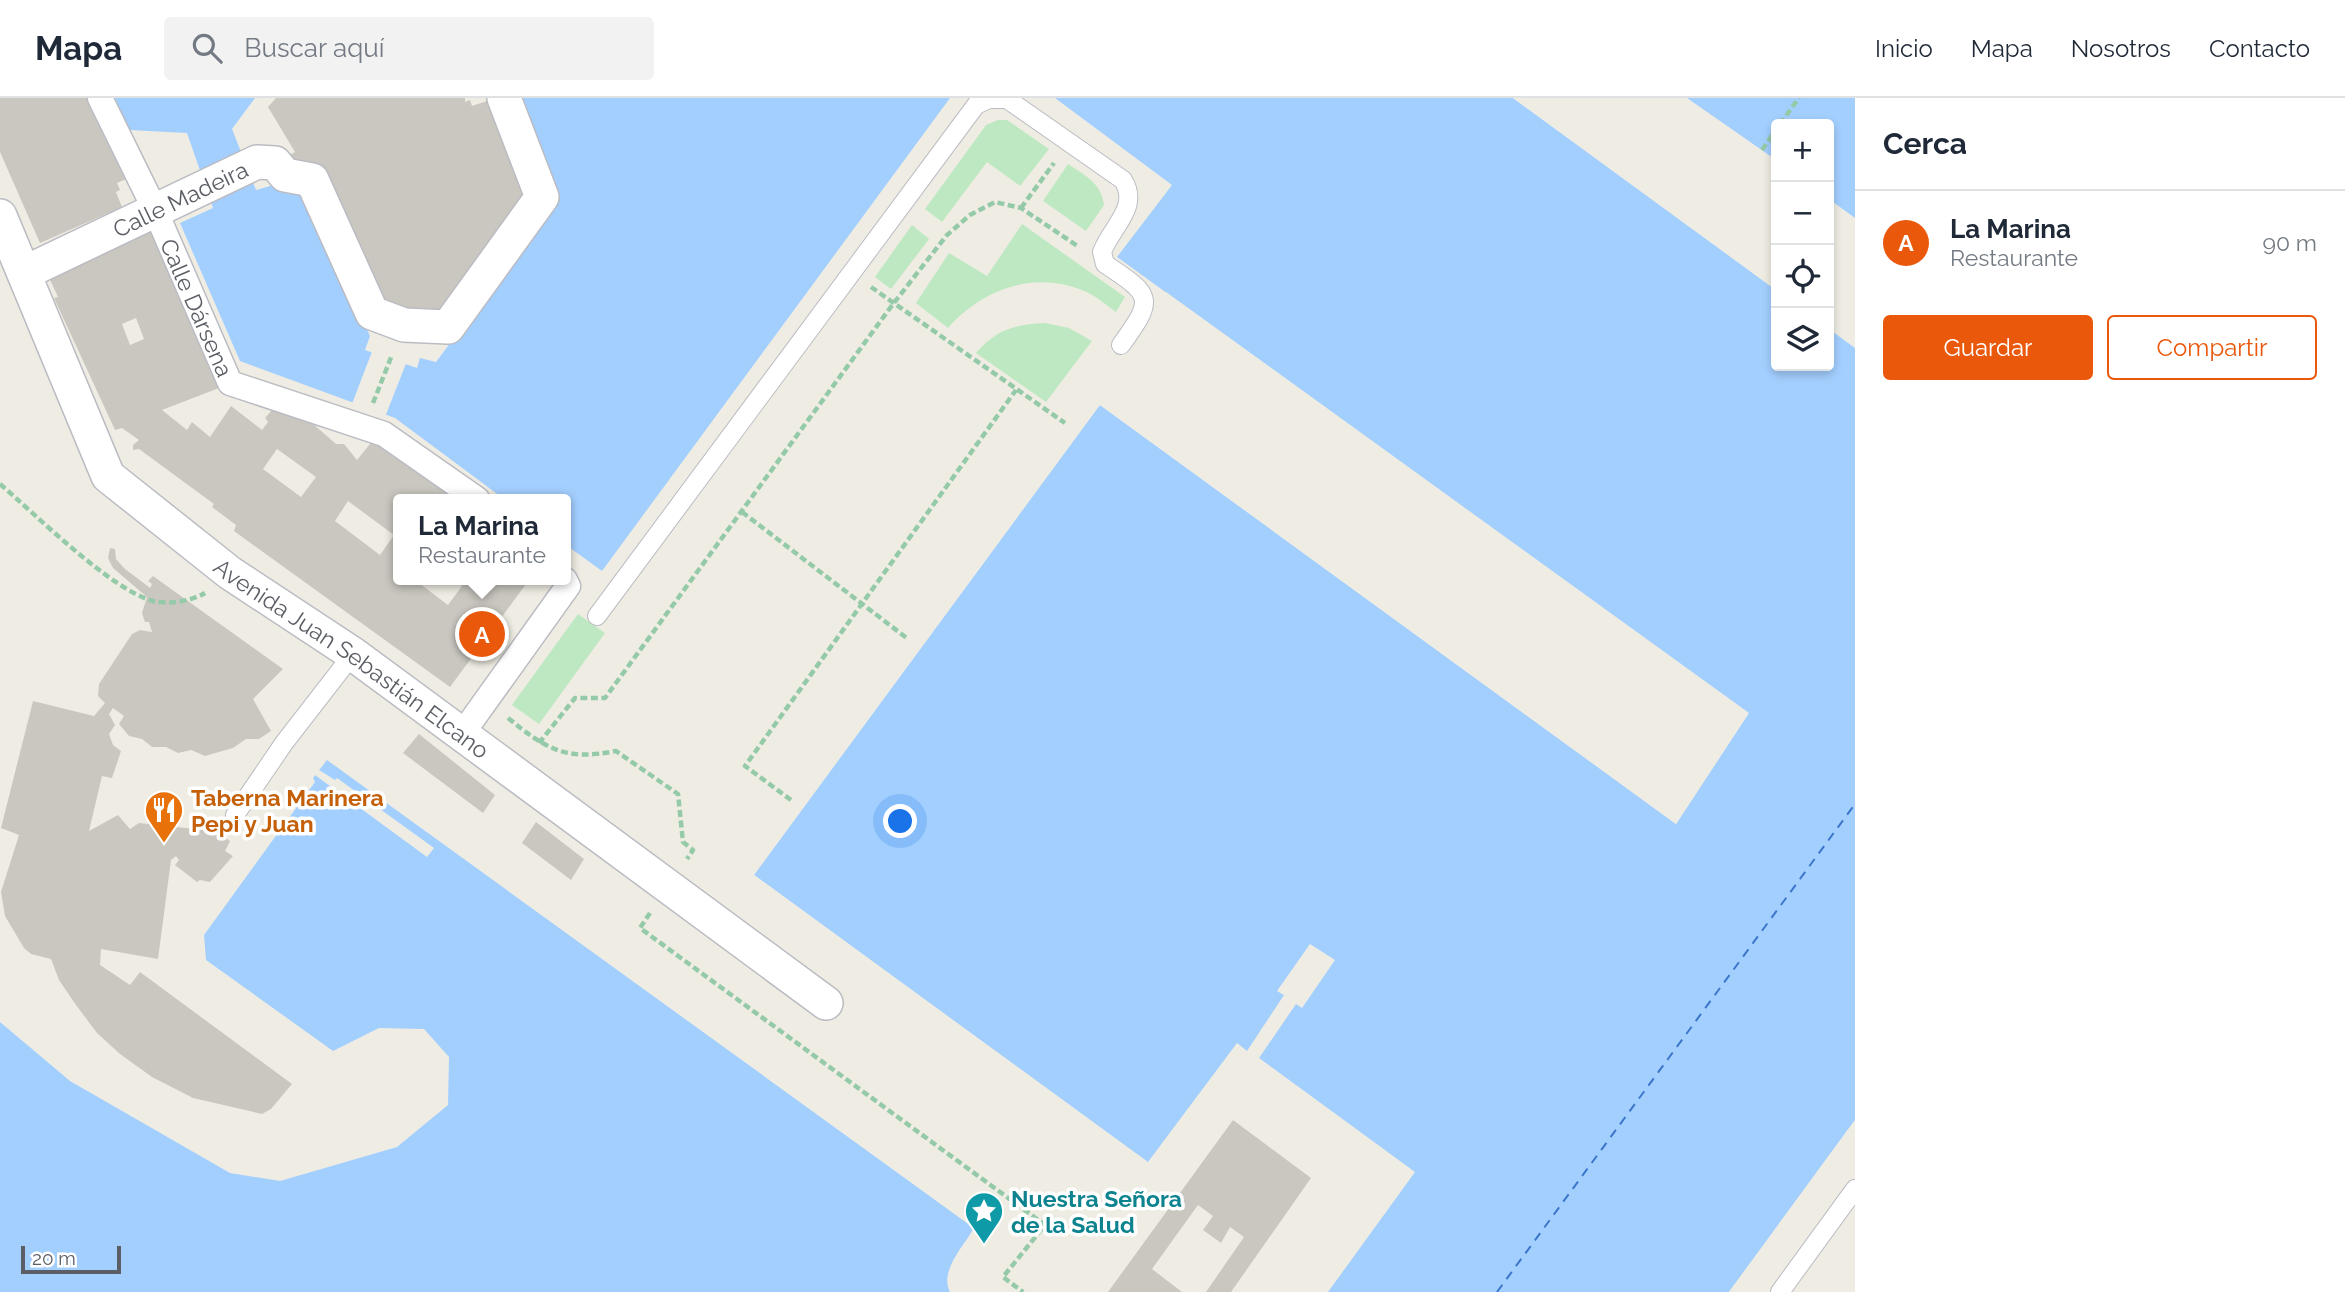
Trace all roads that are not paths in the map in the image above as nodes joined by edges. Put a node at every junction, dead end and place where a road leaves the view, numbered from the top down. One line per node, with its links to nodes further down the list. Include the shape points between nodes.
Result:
1 (100, 98): 3 (street, Calle Dársena)
2 (504, 98): 3 (street, Calle Madeira, via 542,197 448,327 404,325 372,313 312,180 285,175 275,163 257,162)
3 (155, 210): 5 (street, Calle Madeira); 7 (street, Calle Dársena, via 230,383 384,434)
4 (0, 216): 5 (street, Avenida Juan Sebastián Elcano)
5 (24, 273): 10 (street, Avenida Juan Sebastián Elcano, via 108,476 230,573)
6 (1121, 345): 9 (lane, via 1146,302 1143,293 1105,264 1102,252 1129,205 1130,192 1123,180 1007,99 976,105)
7 (470, 494)
8 (568, 585): 11 (street)
9 (597, 616)
10 (353, 654): 11 (street, Avenida Juan Sebastián Elcano); 12 (lane)
11 (462, 734): 13 (street, Avenida Juan Sebastián Elcano)
12 (234, 815)
13 (826, 1003)
14 (1855, 1189): 15 (lane)
15 (1780, 1292)

